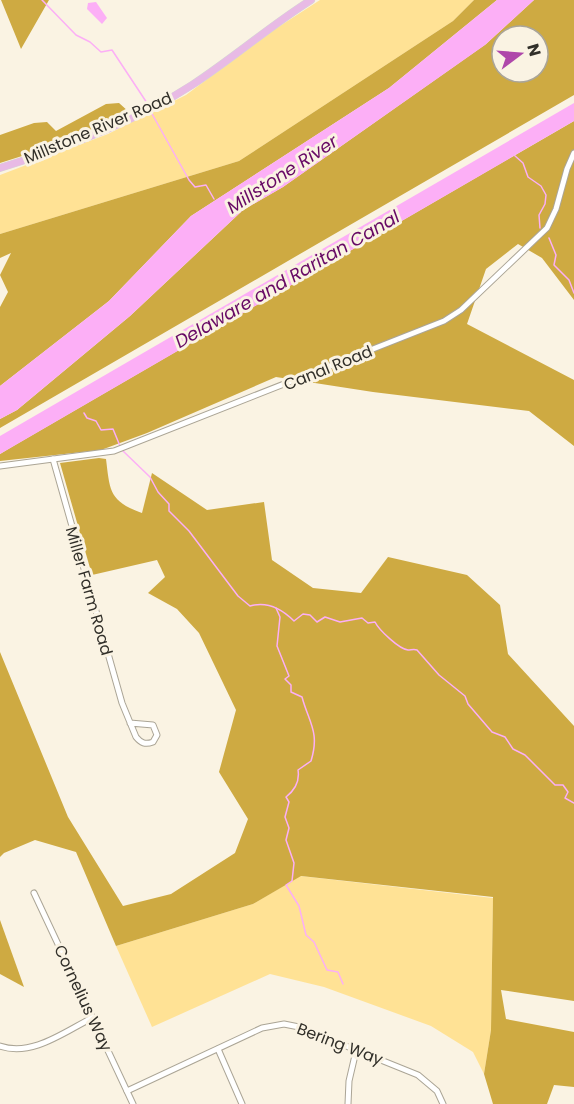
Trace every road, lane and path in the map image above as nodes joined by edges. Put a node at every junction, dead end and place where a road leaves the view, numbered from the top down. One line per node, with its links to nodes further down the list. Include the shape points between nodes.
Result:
1 (311, 0): 3 (main road, Millstone River Road, via 168,99 69,144)
2 (574, 153): 4 (street, Canal Road, via 547,228 450,318 114,451)
3 (0, 168)
4 (53, 459): 5 (street, Canal Road); 6 (street, Miller Farm Road, via 117,690)
5 (0, 466)
6 (130, 723): 6 (street, Miller Farm Road, via 153,725 157,735 153,742 139,741)
7 (34, 892): 8 (street, Cornelius Way)
8 (92, 1018): 9 (street, via 38,1045 21,1050); 12 (street, Cornelius Way)
9 (0, 1046)
10 (218, 1049): 11 (street, Bering Way, via 262,1028 284,1024); 12 (street, Bering Way); 14 (street)
11 (356, 1051): 15 (street); 16 (street, Bering Way, via 418,1075 437,1091)
12 (127, 1091): 13 (street, Cornelius Way)
13 (133, 1104)
14 (242, 1104)
15 (348, 1104)
16 (443, 1104)

